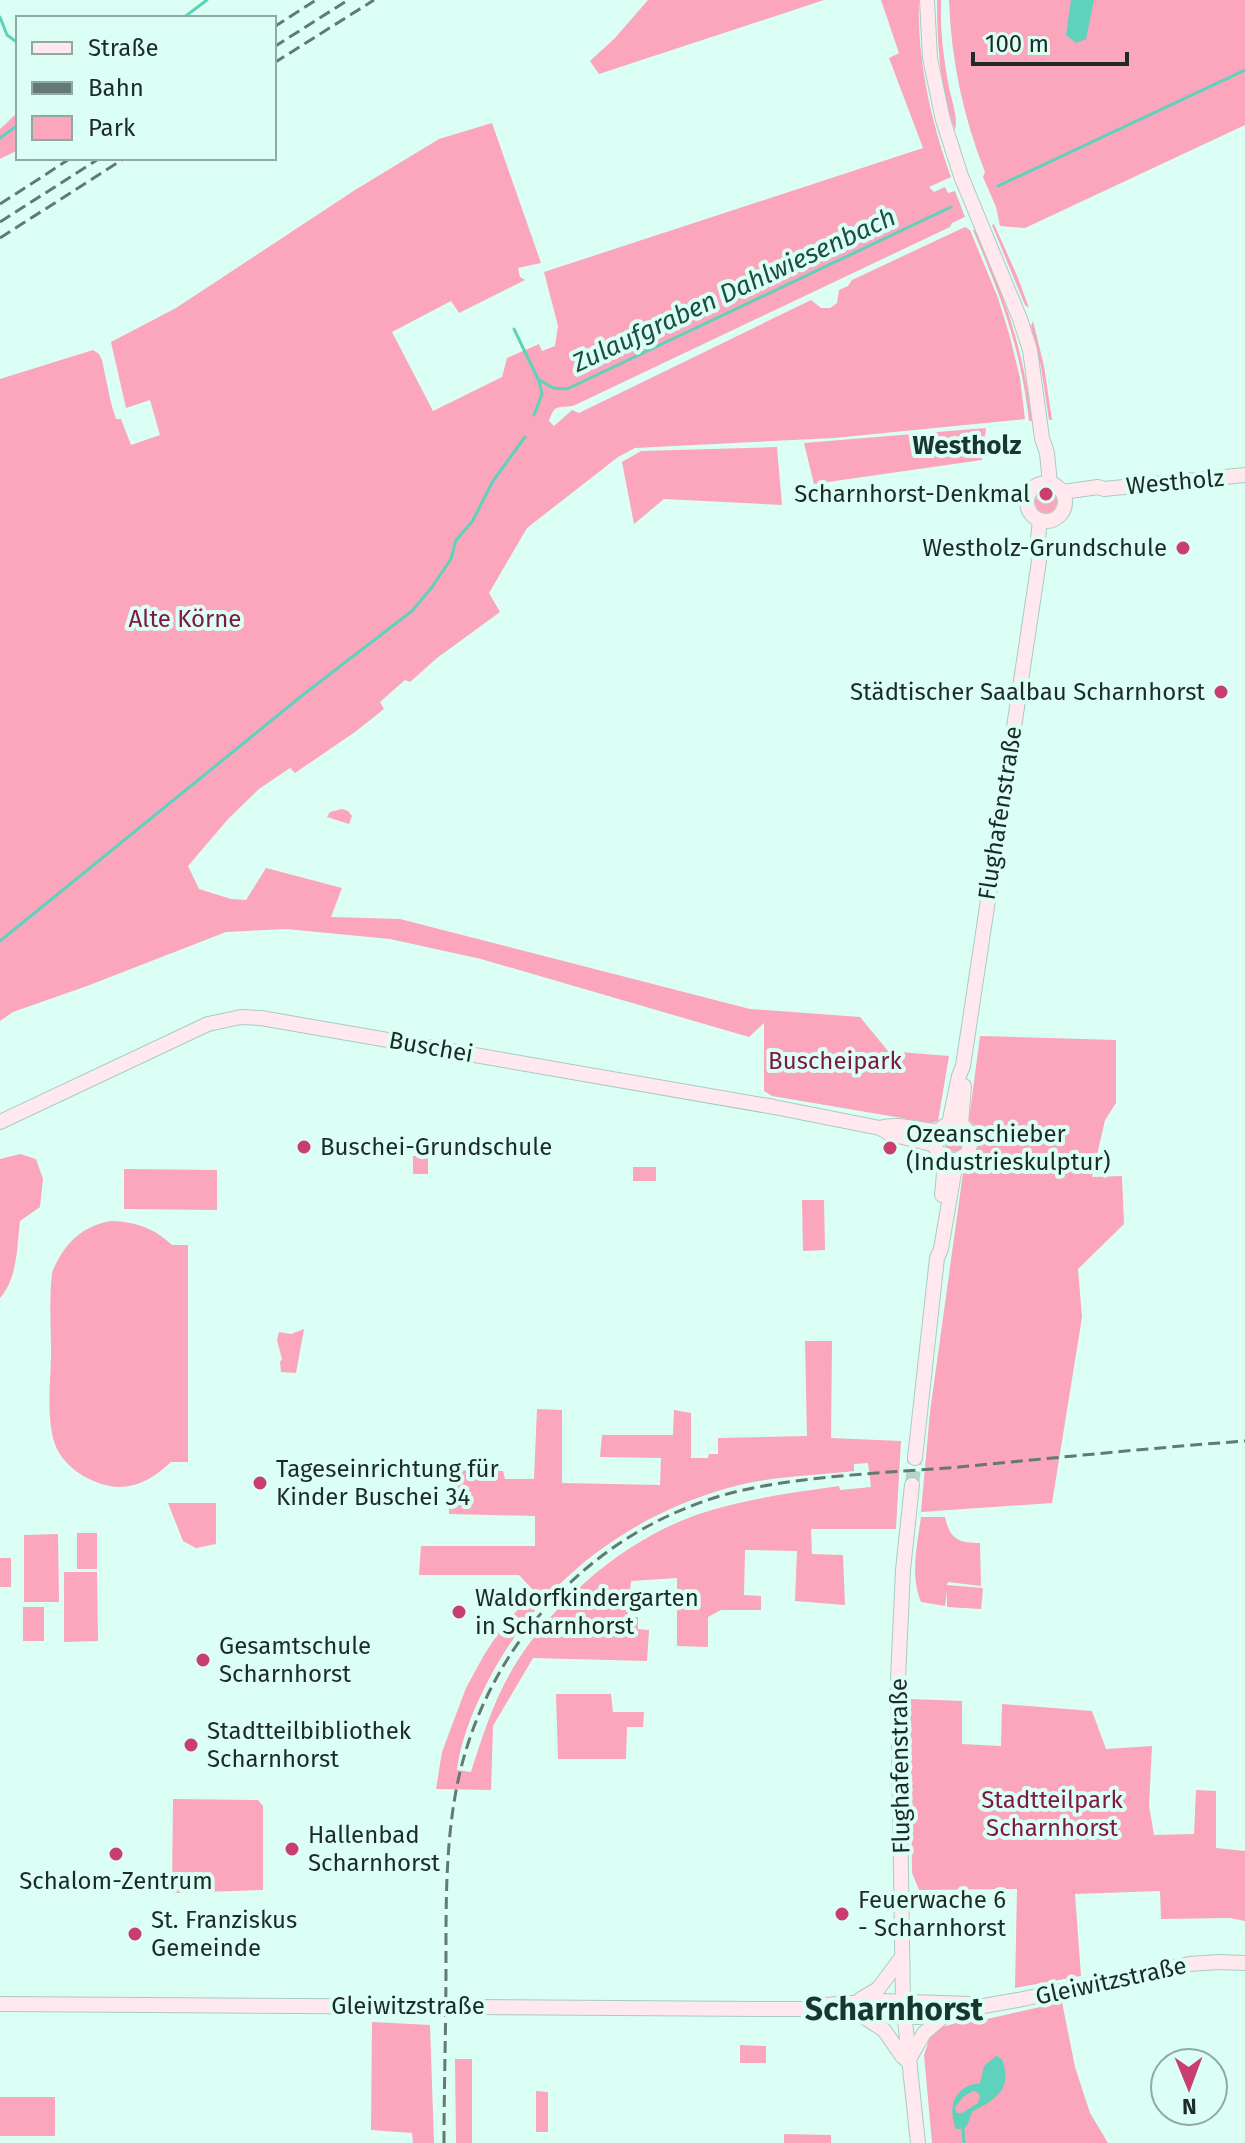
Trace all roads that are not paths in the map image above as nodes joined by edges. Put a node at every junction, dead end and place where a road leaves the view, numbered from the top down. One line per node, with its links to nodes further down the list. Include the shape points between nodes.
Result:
1 (927, 0): 3 (street, Flughafenstraße, via 930,58 943,120 1030,350)
2 (1245, 475): 3 (street, Westholz)
3 (1054, 490): 4 (street, via 1062,513); 4 (street, Flughafenstraße, via 1030,491 1027,504 1033,516)
4 (1045, 520): 6 (street, Flughafenstraße, via 963,1066)
5 (0, 1122): 6 (street, Buschei, via 208,1024 241,1017)
6 (947, 1141): 7 (street, Flughafenstraße, via 941,1249)
7 (915, 1458)
8 (912, 1485): 9 (street, Flughafenstraße, via 898,1679)
9 (902, 1957): 13 (street); 14 (street, Flughafenstraße)
10 (1245, 1963): 12 (street, Gleiwitzstraße, via 1189,1964)
11 (0, 2004): 13 (street, Gleiwitzstraße)
12 (978, 2007): 14 (street, Gleiwitzstraße); 15 (street, Gleiwitzstraße)
13 (856, 2008): 14 (street, Gleiwitzstraße); 16 (street, via 884,2030)
14 (903, 2009): 15 (street, Gleiwitzstraße); 16 (street, Flughafenstraße)
15 (947, 2014): 16 (street, via 924,2033)
16 (908, 2061): 17 (street, Flughafenstraße)
17 (918, 2143)

